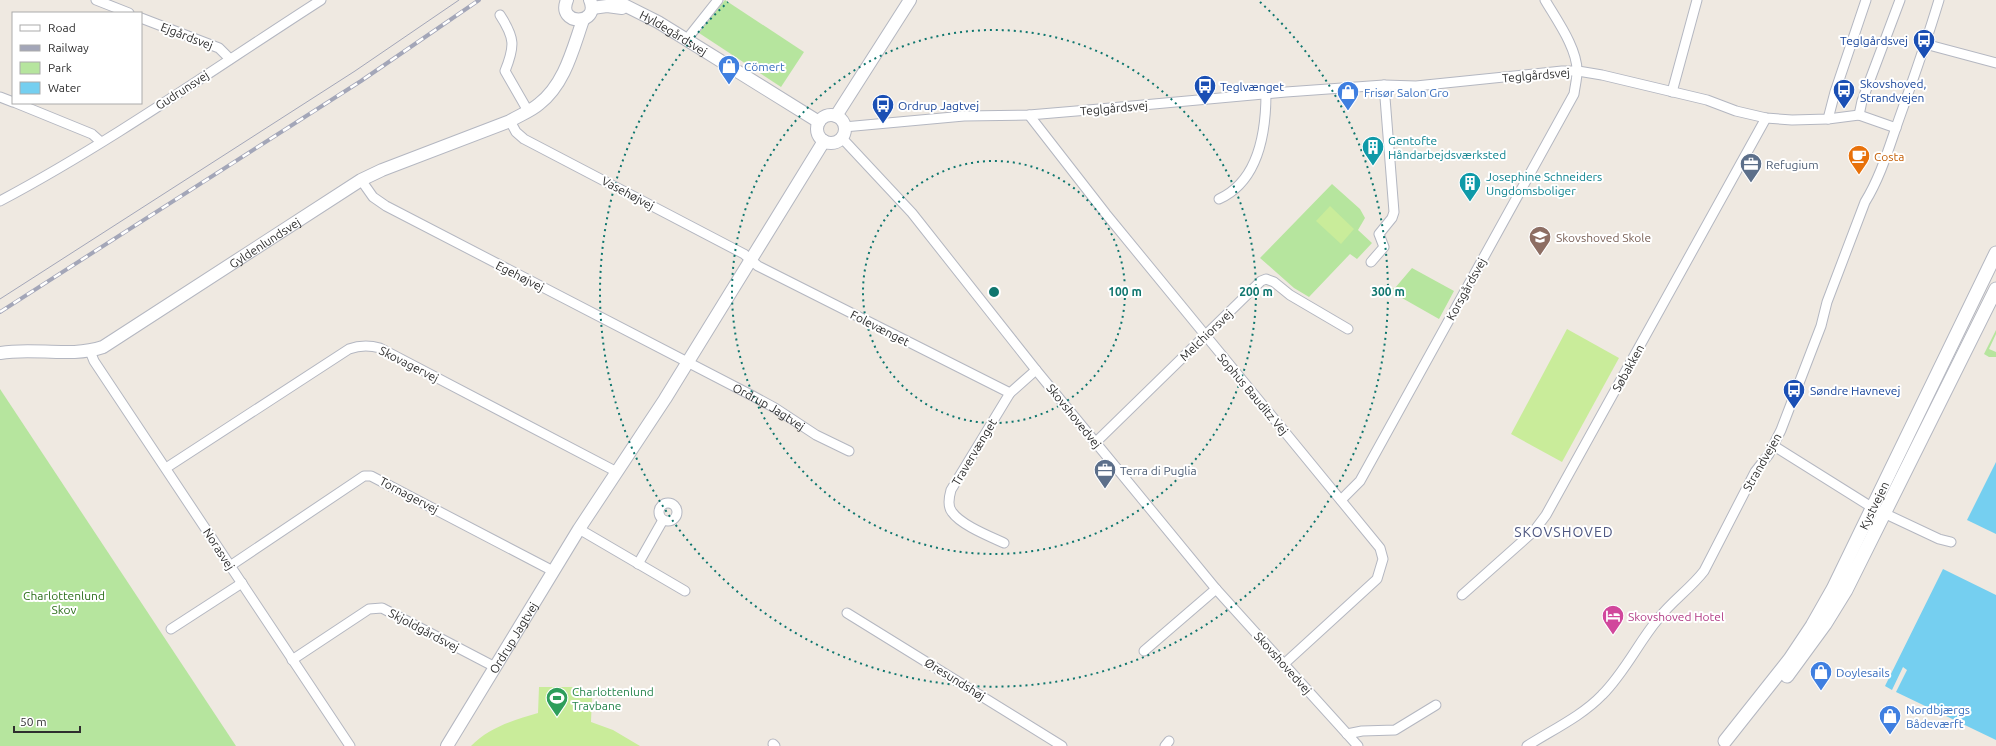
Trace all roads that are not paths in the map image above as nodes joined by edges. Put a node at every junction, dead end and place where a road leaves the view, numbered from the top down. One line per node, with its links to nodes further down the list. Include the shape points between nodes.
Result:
1 (96, 0): 14 (street)
2 (321, 0): 20 (street, Gudrunsvej)
3 (567, 0): 17 (street, via 565,9)
4 (614, 0): 13 (street, Hyldegårdsvej)
5 (718, 0): 18 (street)
6 (910, 0): 31 (street)
7 (1545, 0): 22 (street, via 1572,48)
8 (1697, 0): 24 (street)
9 (1866, 0): 35 (street)
10 (1900, 0): 32 (street, via 1862,101)
11 (1939, 0): 19 (street, Strandvejen)
12 (591, 4): 13 (street, Hyldegårdsvej); 17 (street, Gyldenlundsvej, via 589,15)
13 (629, 8): 18 (street, Hyldegårdsvej)
14 (126, 12)
15 (500, 15): 29 (street, via 511,32 512,53 505,71)
16 (142, 18): 20 (street, Ejgårdsvej, via 219,48)
17 (578, 19): 29 (street, Gyldenlundsvej, via 576,42 559,80 540,104)
18 (687, 39): 36 (street, Hyldegårdsvej)
19 (1925, 44): 21 (street); 37 (street, Strandvejen)
20 (230, 59): 40 (street, Gudrunsvej)
21 (1996, 63)
22 (1578, 71): 23 (street, Teglgårdsvej, via 1416,86); 24 (street, Teglgårdsvej); 60 (street, Korsgårdsvej, via 1570,102 1360,481)
23 (1384, 85): 25 (street, Teglgårdsvej); 46 (street, via 1394,212 1379,234 1384,247)
24 (1672, 92): 33 (street, Teglgårdsvej)
25 (1266, 93): 30 (street, Teglgårdsvej); 42 (street, via 1258,158 1251,171 1230,194)
26 (0, 96): 27 (street)
27 (12, 102)
28 (18, 104): 40 (street, via 92,134)
29 (528, 111): 34 (street, Gyldenlundsvej)
30 (1029, 115): 38 (street, Teglgårdsvej, via 964,116); 49 (street, Sophus Bauditz Vej)
31 (836, 116): 36 (street, via 826,116); 38 (street, via 842,121)
32 (1859, 116): 35 (street, Teglgårdsvej); 37 (street, Teglgårdsvej)
33 (1766, 118): 35 (street, Teglgårdsvej); 72 (street, Søbakken, via 1546,515 1534,531)
34 (510, 120): 41 (street, Gyldenlundsvej); 45 (street, Vasehøjvej, via 516,132 524,139)
35 (1828, 120)
36 (818, 122): 39 (street, via 818,133)
37 (1896, 128): 56 (street, Strandvejen, via 1874,187 1865,202 1792,404)
38 (843, 132): 39 (street, via 833,142); 53 (street, Skovshovedvej, via 912,213)
39 (824, 141): 45 (street, Ordrup Jagtvej)
40 (101, 142): 43 (street, Gudrunsvej)
41 (361, 180): 50 (street, Gyldenlundsvej, via 103,347); 52 (street, Egehøjvej, via 373,197 386,206)
42 (1219, 199)
43 (0, 201)
44 (1996, 253): 61 (main road, Kystvejen)
45 (751, 260): 52 (street, Ordrup Jagtvej); 54 (street, Folevænget, via 788,282)
46 (1370, 262)
47 (1996, 289): 61 (main road, Kystvejen)
48 (1348, 329): 49 (street, Melchiorsvej, via 1266,279)
49 (1206, 336): 55 (street, Melchiorsvej); 60 (street, Sophus Bauditz Vej)
50 (90, 351): 51 (street, Gyldenlundsvej, via 78,353 30,350); 58 (street, Norasvej, via 94,361)
51 (0, 353)
52 (687, 362): 57 (street, Ordrup Jagtvej); 59 (street, Ordrup Jagtvej)
53 (1036, 370): 54 (street, Travervænget); 55 (street, Skovshovedvej)
54 (1010, 393): 65 (street, Travervænget, via 951,490 949,502 951,512 962,522)
55 (1095, 443): 70 (street, Skovshovedvej)
56 (1774, 446): 61 (street); 86 (street, Strandvejen, via 1755,472 1697,581 1658,619 1620,674 1602,695)
57 (849, 451)
58 (166, 468): 59 (street, Skovagervej, via 349,349 370,345); 67 (street, Norasvej)
59 (618, 472): 63 (street, Ordrup Jagtvej)
60 (1341, 500): 77 (street, Sophus Bauditz Vej, via 1380,548 1382,568 1377,579)
61 (1879, 510): 64 (street, via 1939,539); 81 (main road, Kystvejen, via 1846,590 1800,660 1751,719)
62 (663, 520): 66 (street)
63 (579, 529): 66 (street); 68 (street, Ordrup Jagtvej)
64 (1951, 542)
65 (1004, 543)
66 (638, 564): 71 (street)
67 (230, 566): 68 (street, Tornagervej, via 364,476 371,476); 69 (street, Norasvej)
68 (553, 571): 78 (street, Ordrup Jagtvej)
69 (242, 583): 74 (street); 76 (street, Norasvej)
70 (1216, 589): 75 (street); 77 (street, Skovshovedvej)
71 (685, 591)
72 (1462, 595)
73 (847, 613): 84 (street, Øresundshøj)
74 (171, 629)
75 (1144, 651)
76 (292, 660): 78 (street, Skjoldgårdsvej, via 369,609 376,607); 82 (street, Norasvej)
77 (1284, 664): 80 (street, Skovshovedvej)
78 (495, 667): 83 (street, Ordrup Jagtvej)
79 (1436, 705): 80 (street, via 1395,730)
80 (1347, 734): 85 (street, Skovshovedvej)
81 (1722, 743)
82 (350, 746)
83 (447, 746)
84 (1062, 746)
85 (1358, 746)
86 (1527, 746)

